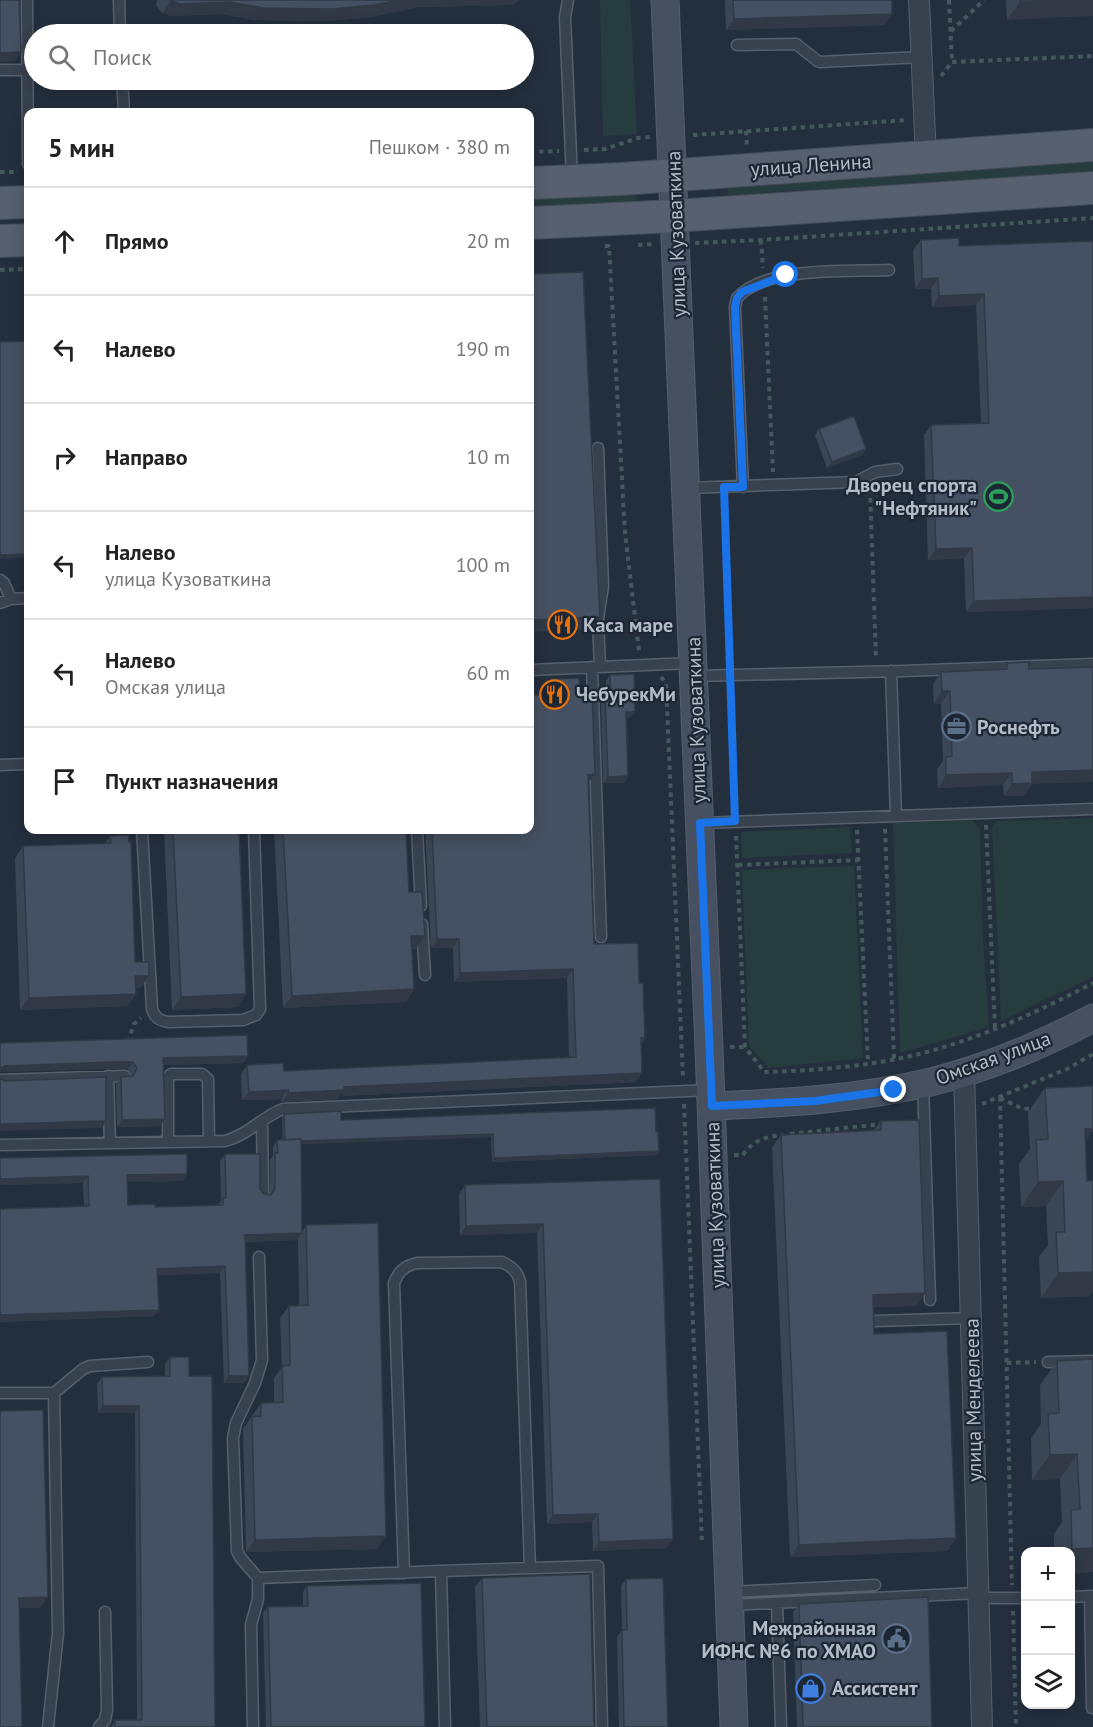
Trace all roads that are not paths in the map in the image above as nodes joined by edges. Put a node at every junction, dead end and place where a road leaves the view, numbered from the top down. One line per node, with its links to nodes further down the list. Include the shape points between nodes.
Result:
1 (27, 0): 6 (lane)
2 (119, 0): 7 (lane)
3 (568, 0): 19 (lane, via 565,17)
4 (665, 0): 18 (main road, улица Кузоваткина)
5 (919, 0): 9 (street)
6 (27, 24)
7 (120, 24)
8 (737, 45): 9 (lane, via 796,44 819,62)
9 (922, 57): 17 (street)
10 (0, 70): 11 (lane)
11 (24, 70)
12 (28, 90): 14 (lane)
13 (123, 90): 15 (lane)
14 (28, 108)
15 (124, 108)
16 (1093, 145): 17 (main road, улица Ленина)
17 (926, 157): 18 (main road, улица Ленина)
18 (674, 175): 19 (main road, улица Ленина); 24 (main road, улица Кузоваткина)
19 (572, 181): 20 (main road, улица Ленина)
20 (534, 183)
21 (1093, 188): 24 (main road)
22 (24, 201): 23 (main road)
23 (0, 202)
24 (675, 216): 25 (main road); 32 (main road, улица Кузоваткина)
25 (534, 223)
26 (24, 240): 27 (main road)
27 (0, 242)
28 (889, 270): 31 (lane, via 792,274 764,282 737,298)
29 (598, 448): 37 (lane, via 603,586)
30 (897, 469): 31 (lane, via 856,482)
31 (743, 487): 32 (lane)
32 (686, 489): 38 (main road, улица Кузоваткина)
33 (0, 580): 35 (lane)
34 (24, 599): 35 (lane)
35 (5, 601)
36 (1093, 664): 40 (lane)
37 (596, 667): 38 (lane); 39 (lane); 49 (lane)
38 (694, 669): 40 (lane, via 730,675); 45 (main road, улица Кузоваткина)
39 (534, 670)
40 (891, 671): 44 (lane)
41 (24, 764): 42 (lane)
42 (0, 765)
43 (1093, 809): 44 (lane)
44 (891, 816): 45 (lane)
45 (700, 823): 57 (main road, улица Кузоваткина)
46 (142, 834): 47 (lane, via 152,1009 154,1016 168,1022 243,1020 260,1009)
47 (254, 834)
48 (417, 834): 50 (lane)
49 (600, 937)
50 (425, 975)
51 (1093, 1018): 52 (main road, Омская улица)
52 (964, 1072): 56 (main road, Омская улица); 66 (street, улица Менделеева)
53 (108, 1076): 54 (lane); 55 (lane); 61 (lane)
54 (124, 1076)
55 (0, 1080)
56 (923, 1083): 57 (main road, Омская улица, via 815,1101); 65 (lane)
57 (711, 1098): 58 (lane, via 683,1092 283,1109); 82 (main road, улица Кузоваткина)
58 (261, 1120): 59 (lane, via 239,1137); 63 (lane)
59 (209, 1141): 60 (lane); 60 (lane, via 208,1079 202,1074 171,1074)
60 (168, 1142): 61 (lane)
61 (110, 1143): 62 (lane)
62 (0, 1145)
63 (263, 1195)
64 (259, 1257): 76 (lane, via 262,1360 233,1438 237,1551)
65 (930, 1300)
66 (971, 1318): 67 (lane); 78 (street, улица Менделеева)
67 (875, 1321)
68 (1093, 1361): 70 (lane)
69 (148, 1362): 72 (lane, via 90,1366)
70 (1048, 1362)
71 (0, 1393): 72 (lane)
72 (54, 1393): 86 (lane, via 58,1633)
73 (530, 1568): 74 (lane); 75 (lane, via 518,1273 502,1262 417,1263 399,1272 394,1283); 90 (lane, via 598,1566)
74 (441, 1571): 75 (lane); 89 (lane)
75 (404, 1573): 76 (lane)
76 (258, 1578): 88 (lane, via 258,1599 251,1624)
77 (875, 1585): 82 (lane)
78 (978, 1596): 81 (lane); 83 (lane); 93 (street, улица Менделеева)
79 (1091, 1596): 80 (lane); 85 (lane)
80 (1075, 1597)
81 (1021, 1598)
82 (730, 1599): 83 (lane); 91 (main road, улица Кузоваткина)
83 (777, 1603): 92 (lane)
84 (105, 1612): 87 (lane, via 107,1710)
85 (1092, 1708)
86 (48, 1727)
87 (99, 1727)
88 (253, 1727)
89 (445, 1727)
90 (602, 1727)
91 (734, 1727)
92 (781, 1727)
93 (982, 1727)

